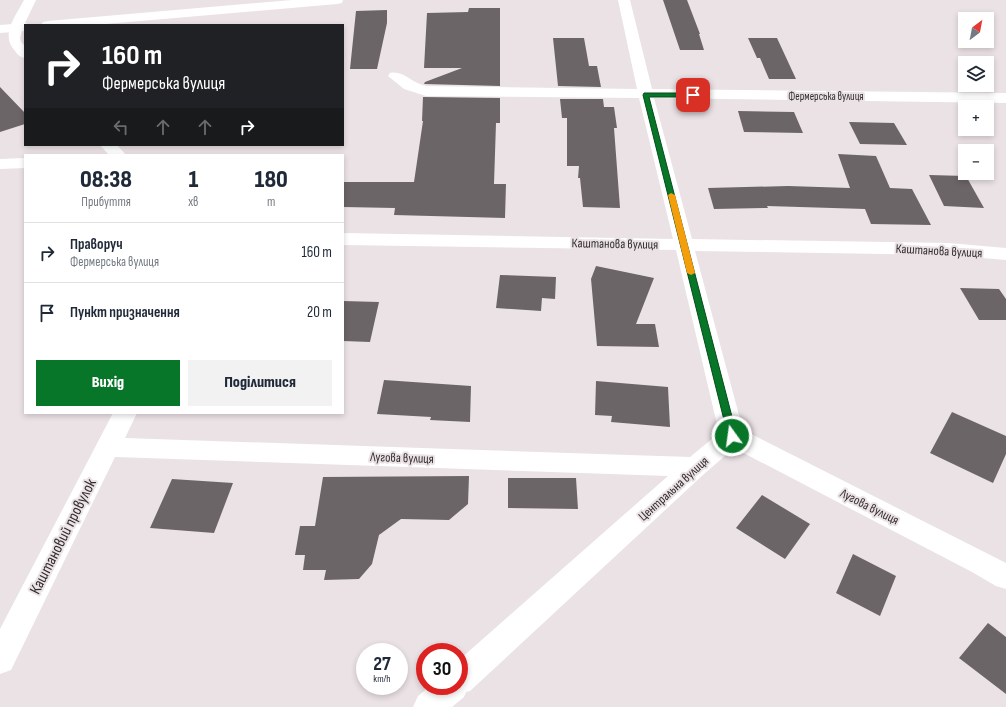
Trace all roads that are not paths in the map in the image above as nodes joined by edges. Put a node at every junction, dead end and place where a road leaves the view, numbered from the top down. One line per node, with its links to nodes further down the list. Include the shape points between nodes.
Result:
1 (30, 0): 6 (street)
2 (337, 0): 4 (street)
3 (624, 0): 10 (street)
4 (258, 3): 5 (street)
5 (58, 24)
6 (20, 27): 7 (street); 8 (street, via 14,42)
7 (0, 29)
8 (24, 53)
9 (395, 76): 10 (street, Фермерська вулиця, via 416,90 426,91)
10 (646, 95): 11 (street, Фермерська вулиця); 15 (street)
11 (1006, 98)
12 (24, 164): 13 (street)
13 (2, 167)
14 (344, 239): 15 (street, Каштанова вулиця)
15 (684, 244): 16 (street, Каштанова вулиця, via 948,249); 18 (street)
16 (1006, 254)
17 (124, 414): 19 (street, Каштановий провулок)
18 (732, 436): 20 (street, Центральна вулиця); 21 (street, Лугова вулиця)
19 (108, 447): 20 (street, Лугова вулиця); 22 (street, Каштановий провулок)
20 (695, 467): 23 (street, Центральна вулиця)
21 (1006, 577)
22 (0, 660)
23 (468, 672)
24 (443, 695): 25 (street)
25 (429, 707)

